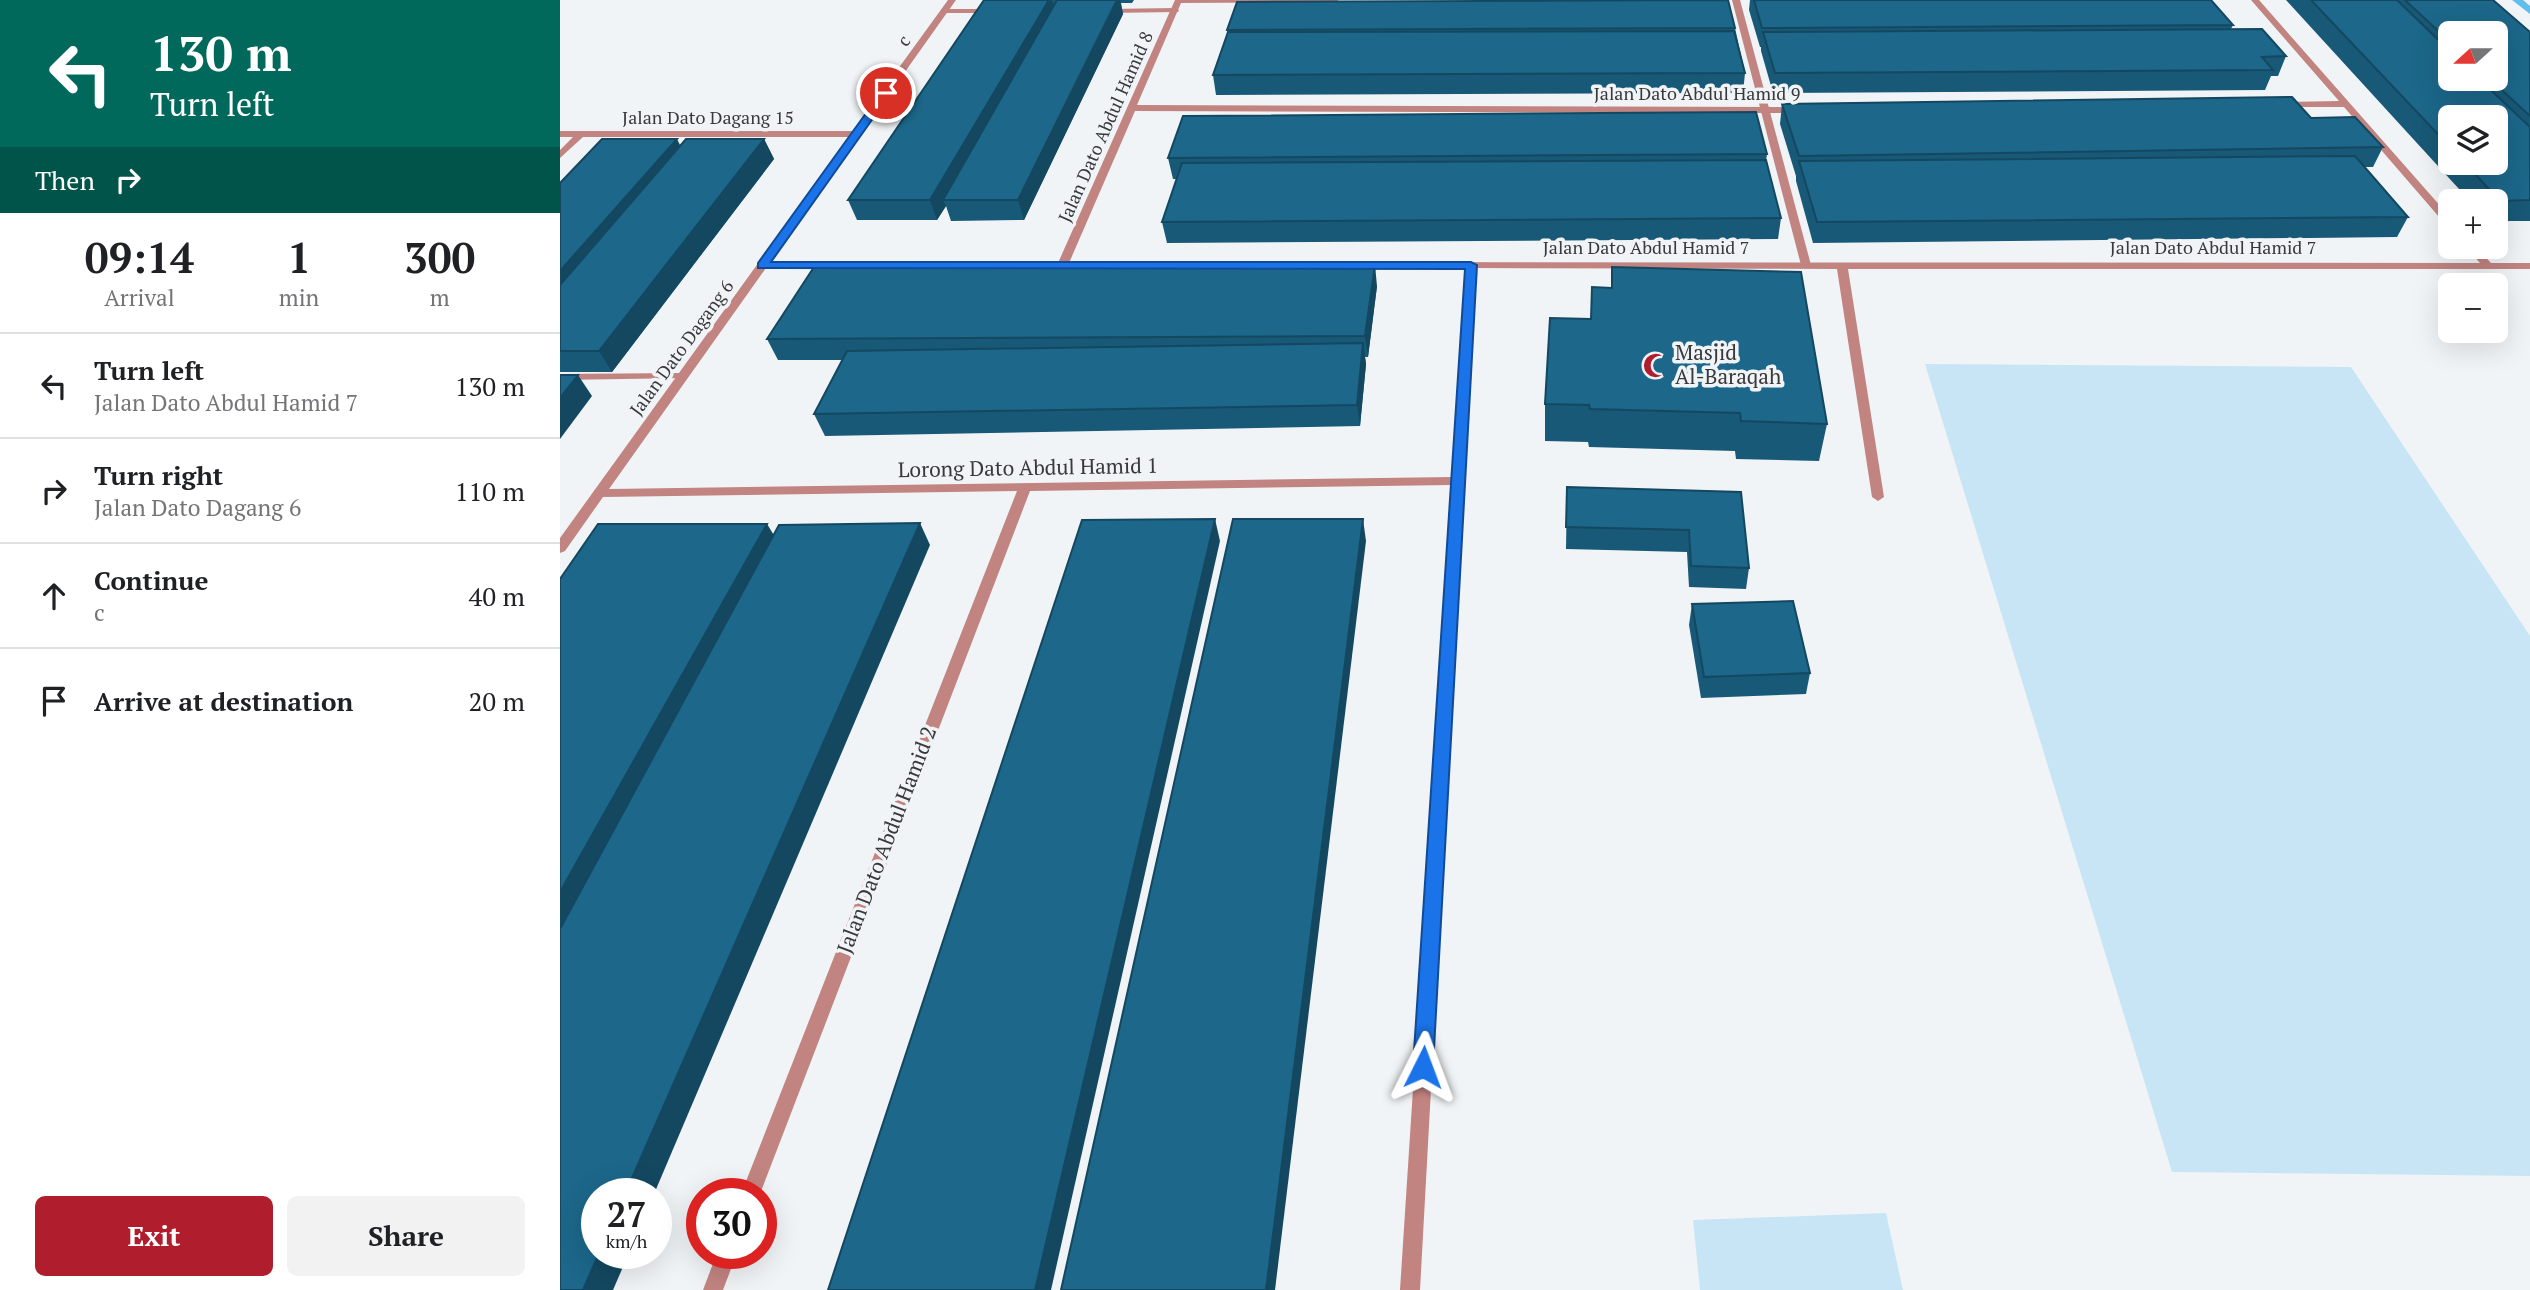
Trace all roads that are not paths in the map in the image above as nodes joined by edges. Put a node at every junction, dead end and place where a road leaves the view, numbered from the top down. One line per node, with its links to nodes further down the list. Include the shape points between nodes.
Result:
1 (952, 0): 7 (street, c)
2 (1335, 0): 5 (street)
3 (1736, 0): 13 (street)
4 (2255, 0): 9 (street)
5 (1178, 4): 6 (street); 11 (street, Jalan Dato Abdul Hamid 8)
6 (1093, 10)
7 (944, 11): 8 (street); 16 (street, c)
8 (1012, 11)
9 (2346, 104): 10 (street); 18 (street)
10 (2277, 105)
11 (1132, 108): 13 (street, Jalan Dato Abdul Hamid 9); 25 (street, Jalan Dato Abdul Hamid 8)
12 (1807, 110): 13 (street, Jalan Dato Abdul Hamid 9)
13 (1765, 111): 24 (street)
14 (560, 134): 15 (street, Jalan Dato Dagang 15)
15 (581, 134): 16 (street, Jalan Dato Dagang 15); 17 (street)
16 (857, 134): 20 (street, Jalan Dato Dagang 6)
17 (560, 155)
18 (2438, 209)
19 (2482, 259): 27 (street)
20 (762, 265): 25 (street); 29 (street, Jalan Dato Dagang 6)
21 (1239, 265): 25 (street)
22 (1348, 265): 23 (street, Jalan Dato Abdul Hamid 7)
23 (1471, 265): 24 (street, Jalan Dato Abdul Hamid 7); 31 (street)
24 (1806, 265): 26 (street, Jalan Dato Abdul Hamid 7)
25 (1062, 266)
26 (1842, 266): 27 (street, Jalan Dato Abdul Hamid 7); 34 (street)
27 (2488, 266): 28 (street, Jalan Dato Abdul Hamid 7)
28 (2530, 266)
29 (683, 376): 30 (street); 33 (street, Jalan Dato Dagang 6)
30 (560, 377)
31 (1458, 481): 32 (street, Lorong Dato Abdul Hamid 1); 39 (street)
32 (1025, 488): 33 (street, Lorong Dato Abdul Hamid 1); 36 (street, Jalan Dato Abdul Hamid 2)
33 (599, 493): 35 (street, Jalan Dato Dagang 6)
34 (1878, 497)
35 (560, 548)
36 (756, 1178)
37 (721, 1269): 38 (street)
38 (713, 1290)
39 (1410, 1290)

